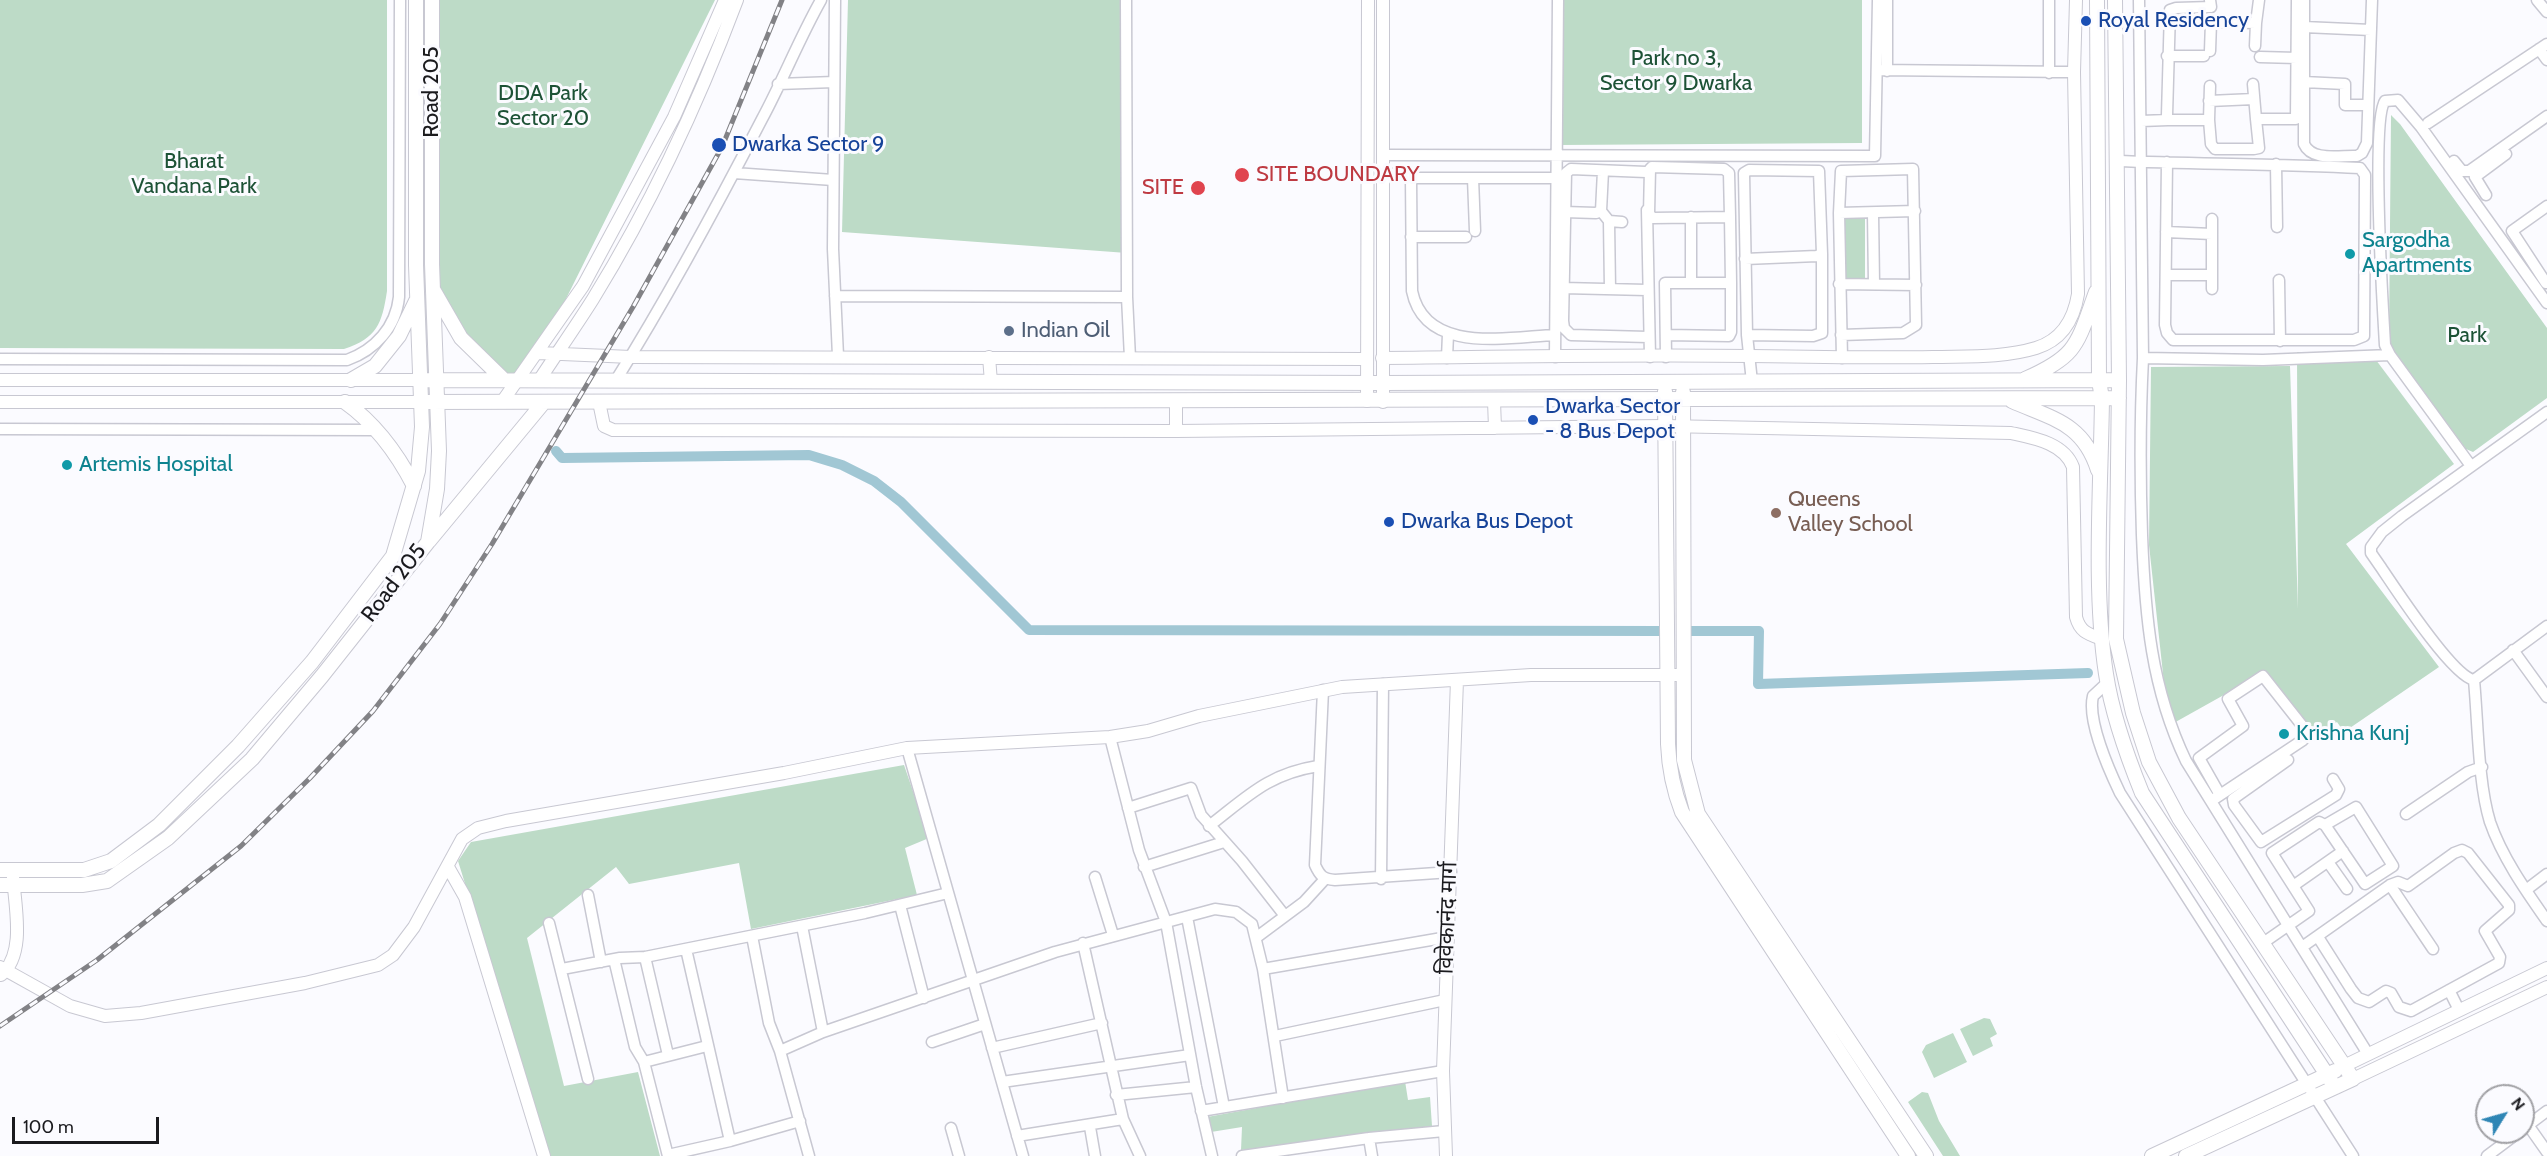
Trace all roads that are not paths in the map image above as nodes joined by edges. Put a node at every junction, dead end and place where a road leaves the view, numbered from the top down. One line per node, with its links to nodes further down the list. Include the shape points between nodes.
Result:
1 (400, 0): 129 (street, via 398,311 374,345 347,360)
2 (416, 0): 105 (main road, Road 205)
3 (432, 0): 101 (main road, Road 205)
4 (725, 0): 114 (street, via 674,117 583,286)
5 (737, 0): 115 (street, via 695,106 663,171 593,299)
6 (821, 0): 39 (street)
7 (834, 0): 37 (street)
8 (1126, 0): 104 (street)
9 (1368, 0): 130 (street)
10 (1383, 0): 51 (street)
11 (1558, 0): 52 (street)
12 (1878, 0): 34 (street)
13 (1887, 0): 34 (street)
14 (2049, 0): 36 (street)
15 (2076, 0): 35 (street)
16 (2097, 0): 96 (main road)
17 (2115, 0): 55 (main road)
18 (2139, 0): 49 (street)
19 (2259, 0): 27 (street)
20 (2296, 0): 32 (street)
21 (2304, 0): 28 (street)
22 (2372, 0): 29 (street)
23 (2538, 0): 25 (street)
24 (2210, 4): 26 (street); 31 (street, via 2170,10)
25 (2547, 12)
26 (2211, 22): 27 (street); 31 (street, via 2207,54)
27 (2256, 23): 32 (street, via 2258,52)
28 (2304, 27): 29 (street); 38 (street)
29 (2371, 30): 44 (street)
30 (2543, 46): 33 (street); 45 (street, via 2430,122 2431,129 2465,172)
31 (2168, 56): 47 (street)
32 (2297, 58): 46 (street, via 2296,119)
33 (2547, 60)
34 (1882, 70): 36 (street); 54 (street, via 1875,156)
35 (2074, 72): 36 (street); 127 (street, via 2078,294 2069,324 2038,348 1997,356)
36 (2049, 73)
37 (834, 82): 39 (street); 67 (street)
38 (2304, 82): 44 (street, via 2345,84 2344,105); 44 (street, via 2304,144 2311,153 2362,153 2367,144)
39 (778, 84): 62 (street)
40 (2253, 84): 42 (street)
41 (2210, 87): 43 (street)
42 (2254, 99): 43 (street); 46 (street)
43 (2209, 101): 48 (street)
44 (2367, 105)
45 (2547, 116)
46 (2256, 119): 48 (street, via 2259,148 2254,149 2215,149)
47 (2168, 120): 48 (street); 49 (street)
48 (2209, 120)
49 (2141, 122): 56 (street)
50 (2547, 123): 68 (street, via 2475,177)
51 (1383, 155): 52 (street); 63 (street)
52 (1556, 155): 53 (street); 66 (street)
53 (1646, 155): 54 (street); 61 (street)
54 (1748, 156): 59 (street)
55 (2117, 161): 56 (street); 137 (main road)
56 (2142, 162): 57 (street); 128 (street)
57 (2167, 162): 58 (street); 82 (street)
58 (2276, 164): 81 (street); 113 (street, via 2360,168 2365,174 2364,336 2354,340)
59 (1749, 170): 86 (street, via 1820,172); 87 (street, via 1744,176)
60 (1604, 171): 61 (street); 71 (street); 73 (street, via 1567,171)
61 (1646, 172): 102 (street)
62 (734, 173): 67 (street); 119 (street)
63 (1383, 174): 64 (street, via 1405,174); 125 (street)
64 (1411, 178): 65 (street); 85 (street)
65 (1477, 178): 66 (street); 85 (street, via 1474,233)
66 (1556, 178): 108 (street)
67 (833, 180): 103 (street)
68 (2486, 195)
69 (2547, 198): 84 (street)
70 (2547, 206): 97 (street, via 2512,231)
71 (1601, 211): 73 (street); 79 (street)
72 (1915, 211): 74 (street, via 1913,169 1847,169 1840,173); 75 (street); 95 (street)
73 (1564, 212): 98 (street)
74 (1839, 213): 75 (street); 93 (street)
75 (1873, 213): 94 (street)
76 (1691, 217): 77 (street); 77 (street, via 1650,216 1651,168 1724,169 1729,173); 91 (street)
77 (1730, 217): 92 (street)
78 (2212, 219): 83 (street)
79 (1609, 221): 80 (street); 99 (street)
80 (1622, 222)
81 (2277, 227)
82 (2166, 232): 83 (street); 88 (street)
83 (2212, 234): 89 (street)
84 (2498, 234): 97 (street); 116 (street, via 2411,115 2398,100 2385,101 2380,114 2379,168 2385,345)
85 (1411, 237): 107 (street, via 1414,301 1436,327)
86 (1822, 254): 87 (street); 110 (street, via 1821,335)
87 (1745, 259): 110 (street)
88 (2166, 275): 89 (street); 113 (street, via 2165,324 2166,333 2173,340)
89 (2212, 275): 100 (street)
90 (2279, 280): 113 (street)
91 (1691, 282): 92 (street); 109 (street, via 1664,285)
92 (1731, 283): 109 (street, via 1729,336)
93 (1839, 284): 94 (street); 111 (street)
94 (1874, 284): 95 (street)
95 (1916, 285): 111 (street, via 1916,322 1911,330)
96 (2099, 285): 139 (main road, via 2068,356); 140 (main road)
97 (2544, 285): 106 (street)
98 (1563, 288): 99 (street); 112 (street, via 1567,332)
99 (1610, 289): 102 (street)
100 (2212, 289)
101 (433, 290): 134 (main road, Road 205); 135 (main road, via 461,338)
102 (1647, 290): 112 (street)
103 (835, 296): 104 (street); 117 (street)
104 (1127, 297): 124 (street)
105 (417, 298): 132 (main road, via 399,336 375,366); 133 (main road, Road 205)
106 (2547, 303)
107 (1448, 334): 108 (street, via 1481,338); 126 (street)
108 (1556, 334): 121 (street)
109 (1666, 335): 123 (street)
110 (1747, 335): 118 (street)
111 (1841, 335): 127 (street)
112 (1648, 337): 122 (street)
113 (2280, 341)
114 (539, 353): 115 (street); 135 (street)
115 (555, 355): 119 (street); 131 (street)
116 (2390, 355): 128 (street, via 2263,360); 170 (street)
117 (838, 356): 119 (street); 120 (street)
118 (1749, 356): 123 (street); 127 (street); 144 (street)
119 (631, 357): 136 (street)
120 (989, 357): 124 (street); 141 (street)
121 (1555, 357): 122 (street); 126 (street)
122 (1650, 357): 123 (street)
123 (1666, 357)
124 (1131, 358): 130 (street)
125 (1382, 358): 126 (street); 146 (street)
126 (1447, 358)
127 (1842, 358)
128 (2143, 358): 191 (street, via 2139,449 2147,629 2158,690 2171,729 2186,761)
129 (0, 359)
130 (1367, 359): 145 (street)
131 (540, 379): 135 (main road); 136 (main road)
132 (351, 380): 133 (street); 138 (street)
133 (420, 380): 134 (main road); 157 (main road, Road 205)
134 (436, 380): 135 (main road); 158 (main road, Road 205)
135 (511, 380): 159 (street)
136 (616, 380): 141 (main road)
137 (2120, 380): 140 (main road); 148 (main road)
138 (0, 381)
139 (2020, 381): 140 (main road); 144 (main road)
140 (2099, 381): 147 (main road)
141 (992, 382): 145 (main road)
142 (1665, 382): 143 (main road); 146 (main road); 149 (main road)
143 (1683, 382): 144 (main road); 154 (main road)
144 (1752, 382)
145 (1367, 383): 146 (main road); 151 (street)
146 (1382, 383): 162 (street)
147 (2102, 398): 148 (main road); 150 (main road); 171 (main road)
148 (2120, 398): 230 (main road, via 2116,639 2133,713 2149,762 2179,818)
149 (1665, 399): 153 (main road); 154 (main road); 164 (main road)
150 (2008, 399): 154 (main road); 171 (main road, via 2062,421 2079,434 2092,453)
151 (1367, 400): 152 (main road); 162 (main road)
152 (1176, 401): 161 (main road); 169 (street)
153 (1494, 401): 162 (main road); 166 (street)
154 (1683, 401): 165 (main road)
155 (0, 402): 156 (street)
156 (345, 402): 157 (street); 168 (main road)
157 (421, 402): 158 (main road); 172 (main road, Road 205, via 422,427)
158 (437, 402): 159 (main road); 173 (main road, Road 205, via 439,460)
159 (502, 402): 160 (main road)
160 (543, 402): 161 (main road); 173 (main road)
161 (599, 402): 169 (street, via 604,426 613,430)
162 (1383, 402)
163 (2547, 412): 170 (street)
164 (1665, 426): 165 (street); 166 (street); 177 (main road)
165 (1683, 426): 175 (street, via 1983,431 2030,437 2058,448 2073,467 2078,626 2085,634); 178 (main road)
166 (1495, 428): 169 (street)
167 (0, 429): 168 (street)
168 (377, 430): 172 (main road)
169 (1176, 431)
170 (2471, 466): 180 (street, via 2389,526 2371,547 2371,553 2443,653 2463,676)
171 (2101, 480): 175 (main road)
172 (414, 486): 203 (main road, Road 205, via 402,533 381,575 238,746 159,825 111,861 84,870)
173 (428, 542): 209 (main road, Road 205, via 252,759 168,838 107,882)
174 (2547, 626): 176 (street)
175 (2102, 639): 181 (main road)
176 (2513, 650): 180 (street); 184 (street)
177 (1668, 674): 178 (street); 179 (street); 298 (main road, via 1670,773 1682,812)
178 (1684, 675): 299 (main road, via 1684,760 1698,814)
179 (1457, 680): 182 (street); 204 (street, विवेकानंद मार्ग)
180 (2474, 680): 189 (street)
181 (2108, 682): 262 (main road, via 2142,793); 266 (street, via 2093,696 2092,709 2120,793)
182 (1383, 684): 183 (street); 208 (street)
183 (1323, 690): 185 (street, via 1148,731); 188 (street)
184 (2547, 697)
185 (1110, 736): 186 (street); 193 (street)
186 (907, 748): 201 (street, via 478,828 462,839); 214 (street)
187 (2288, 760): 192 (street, via 2237,794)
188 (1318, 766): 197 (street, via 1266,782); 207 (street, via 1315,865)
189 (2482, 767): 195 (street, via 2468,772); 213 (street, via 2491,825)
190 (2332, 779): 192 (street, via 2339,789 2336,795 2264,842 2258,840)
191 (2216, 798): 191 (street, via 2305,737 2304,728 2263,676 2228,699 2243,726 2199,758); 194 (street)
192 (2232, 802): 194 (street)
193 (1128, 808): 197 (street, via 1191,788); 202 (street)
194 (2217, 811): 223 (street)
195 (2406, 814)
196 (2325, 825): 199 (street); 199 (street, via 2356,807 2393,866 2365,884); 211 (street, via 2319,822 2272,853)
197 (1209, 826): 198 (street)
198 (1224, 842): 202 (street); 217 (street)
199 (2343, 851): 200 (street)
200 (2328, 862): 211 (street); 212 (street)
201 (448, 867): 240 (street, via 414,927 393,954 378,965 333,977 141,1013 105,1016 70,1006); 286 (street, via 465,897)
202 (1144, 867): 220 (street)
203 (7, 870): 209 (street)
204 (1450, 872): 208 (street); 227 (street, विवेकानंद मार्ग)
205 (2547, 874): 213 (street)
206 (1095, 877): 224 (street)
207 (1325, 879): 208 (street); 217 (street)
208 (1381, 879)
209 (7, 885): 240 (street, via 16,951 14,960)
210 (2390, 885): 228 (street); 233 (street); 243 (street, via 2397,882 2408,886 2462,850 2509,905 2509,910 2485,931 2500,961)
211 (2293, 886): 223 (street, via 2309,910)
212 (2347, 889)
213 (2526, 890): 219 (street)
214 (948, 893): 216 (street); 241 (street)
215 (588, 895): 236 (street)
216 (900, 904): 222 (street); 244 (street)
217 (1285, 916): 226 (street)
218 (1187, 917): 220 (street); 226 (street, via 1215,909 1236,912 1247,918); 272 (street)
219 (2547, 921)
220 (1166, 922): 224 (street); 256 (street)
221 (549, 923): 238 (street)
222 (802, 926): 225 (street); 249 (street)
223 (2288, 926): 230 (street); 231 (street)
224 (1113, 935): 229 (street)
225 (752, 936): 232 (street); 254 (street, via 769,1023)
226 (1257, 937): 239 (street)
227 (1448, 937): 239 (street); 245 (street, विवेकानंद मार्ग)
228 (2318, 937): 231 (street); 243 (street, via 2363,1002 2386,991 2399,1007 2411,1011)
229 (1083, 943): 241 (street); 247 (street)
230 (2263, 943): 259 (main road)
231 (2302, 948): 255 (street)
232 (686, 949): 234 (street); 252 (street)
233 (2433, 949)
234 (645, 957): 235 (street); 257 (street)
235 (614, 959): 236 (street); 258 (street, via 635,1047)
236 (601, 962): 238 (street)
237 (2547, 968): 246 (street)
238 (562, 969): 263 (street)
239 (1263, 969): 250 (street)
240 (2, 971)
241 (973, 980): 244 (street); 248 (street)
242 (2547, 987): 264 (street)
243 (2449, 990): 246 (street)
244 (924, 998): 249 (street)
245 (1445, 1000): 250 (street); 261 (street, विवेकानंद मार्ग)
246 (2459, 1010): 255 (street)
247 (1102, 1023): 253 (street); 260 (street)
248 (985, 1024): 251 (street); 253 (street)
249 (823, 1032): 254 (street)
250 (1275, 1036): 271 (street)
251 (932, 1042)
252 (707, 1046): 257 (street); 282 (street)
253 (992, 1048): 265 (street)
254 (780, 1051): 275 (street)
255 (2368, 1054): 259 (street)
256 (1190, 1055): 260 (street); 267 (street)
257 (668, 1056): 258 (street)
258 (644, 1062): 287 (street)
259 (2344, 1066): 262 (main road); 264 (main road)
260 (1112, 1067): 265 (street); 269 (street)
261 (1443, 1071): 271 (street); 278 (street, विवेकानंद मार्ग)
262 (2328, 1074): 266 (main road); 268 (main road)
263 (588, 1079)
264 (2353, 1079): 268 (main road)
265 (1002, 1083): 279 (street)
266 (2305, 1084): 270 (street); 300 (main road)
267 (1196, 1086): 269 (street); 273 (street)
268 (2336, 1087): 270 (main road)
269 (1116, 1095): 274 (street)
270 (2314, 1097): 301 (main road); 302 (street)
271 (1283, 1098): 272 (street)
272 (1224, 1107): 273 (street)
273 (1201, 1112): 293 (street)
274 (1123, 1119): 276 (street); 292 (street)
275 (800, 1121): 282 (street); 288 (street)
276 (1090, 1127): 279 (street); 291 (street)
277 (951, 1128): 289 (street)
278 (1444, 1131): 280 (street); 297 (street, विवेकानंद मार्ग)
279 (1017, 1137): 290 (street)
280 (1370, 1138): 283 (street); 296 (street)
281 (2535, 1140): 285 (street)
282 (730, 1141): 287 (street)
283 (1328, 1144): 294 (street); 295 (street)
284 (2503, 1144): 303 (street)
285 (2547, 1152)
286 (544, 1156)
287 (668, 1156)
288 (809, 1156)
289 (959, 1156)
290 (1023, 1156)
291 (1095, 1156)
292 (1140, 1156)
293 (1212, 1156)
294 (1245, 1156)
295 (1329, 1156)
296 (1372, 1156)
297 (1446, 1156)
298 (1908, 1156)
299 (1926, 1156)
300 (2152, 1156)
301 (2186, 1156)
302 (2353, 1156)
303 (2487, 1156)

